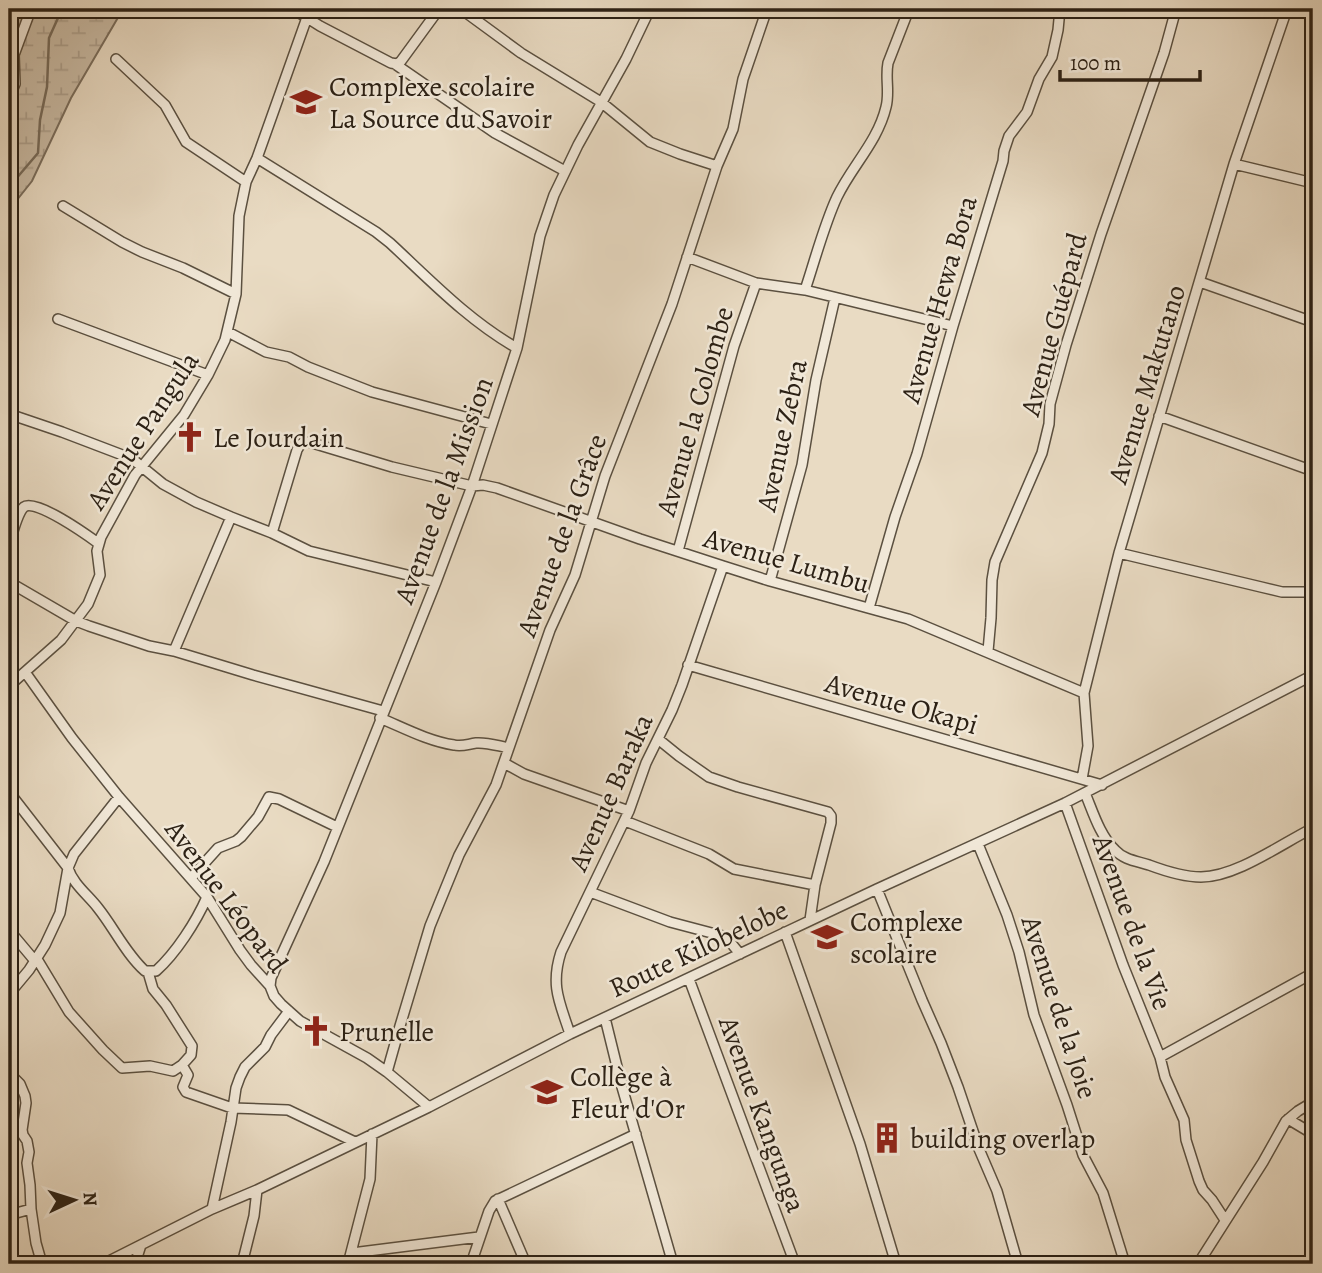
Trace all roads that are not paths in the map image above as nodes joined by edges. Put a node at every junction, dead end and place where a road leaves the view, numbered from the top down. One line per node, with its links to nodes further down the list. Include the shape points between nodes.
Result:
1 (31, 9): 14 (street, via 14,55 15,84)
2 (293, 9): 11 (street)
3 (439, 9): 13 (street)
4 (461, 9): 15 (street)
5 (650, 9): 15 (street, Avenue de la Mission)
6 (767, 9): 18 (street, Avenue de la Grâce, via 743,79 733,129)
7 (909, 9): 26 (street, via 888,63 883,116 837,198)
8 (1060, 9): 31 (street, Avenue Hewa Bora, via 1052,57 1027,112 1009,136)
9 (1176, 9): 56 (street, Avenue Guépard, via 1066,345 1042,453 992,570)
10 (1287, 9): 17 (street, Avenue Makutano)
11 (308, 13): 13 (street, via 320,26); 16 (street, Avenue Pangula)
12 (116, 59): 20 (street, via 165,106 186,142)
13 (395, 64): 19 (street, via 495,133)
14 (9, 98)
15 (601, 102): 18 (street, via 650,142); 19 (street, Avenue de la Mission)
16 (257, 158): 20 (street, Avenue Pangula); 33 (street, via 376,232 470,316)
17 (1234, 164): 21 (street); 24 (street, Avenue Makutano)
18 (717, 166): 23 (street, Avenue de la Grâce)
19 (565, 171): 33 (street, Avenue de la Mission, via 540,236)
20 (246, 182): 27 (street, Avenue Pangula, via 239,216)
21 (1313, 183)
22 (63, 206): 27 (street, via 142,252)
23 (687, 257): 25 (street); 42 (street, Avenue de la Grâce)
24 (1200, 282): 30 (street); 36 (street, Avenue Makutano)
25 (755, 283): 26 (street); 46 (street, Avenue la Colombe)
26 (805, 290): 28 (street)
27 (236, 294): 32 (street, Avenue Pangula)
28 (835, 298): 31 (street); 49 (street, Avenue Zebra, via 802,465)
29 (58, 319): 34 (street)
30 (1313, 321)
31 (953, 326): 53 (street, Avenue Hewa Bora)
32 (228, 332): 34 (street, Avenue Pangula); 37 (street, via 266,352 289,356 372,392)
33 (517, 348): 37 (street, Avenue de la Mission)
34 (208, 375): 38 (street, Avenue Pangula, via 173,431)
35 (9, 414): 38 (street)
36 (1159, 416): 39 (street); 47 (street, Avenue Makutano)
37 (491, 424): 40 (street, Avenue de la Mission)
38 (142, 466): 41 (street, via 163,484); 45 (street, Avenue Pangula)
39 (1313, 471)
40 (472, 486): 42 (street, Avenue Lumbu, via 497,488); 43 (street, Avenue Lumbu, via 304,442); 51 (street, Avenue de la Mission)
41 (231, 517): 43 (street); 55 (street)
42 (591, 521): 46 (street, Avenue Lumbu); 64 (street, Avenue de la Grâce)
43 (272, 533): 51 (street, via 313,553)
44 (9, 543): 45 (street, via 22,510 31,504)
45 (98, 543): 54 (street, Avenue Pangula, via 100,575)
46 (678, 551): 48 (street, Avenue Lumbu)
47 (1119, 553): 52 (street, via 1282,592); 61 (street, Avenue Makutano)
48 (723, 566): 49 (street, Avenue Lumbu); 57 (street, Avenue Baraka)
49 (770, 581): 53 (street, Avenue Lumbu)
50 (9, 582): 54 (street)
51 (436, 582): 62 (street, Avenue de la Mission)
52 (1313, 592)
53 (869, 608): 56 (street, Avenue Lumbu, via 908,618)
54 (76, 621): 55 (street); 58 (street, Avenue Pangula)
55 (174, 651): 62 (street)
56 (988, 651): 61 (street, Avenue Lumbu)
57 (688, 665): 63 (street, Avenue Baraka); 66 (street, Avenue Okapi)
58 (25, 672): 60 (street, Avenue Pangula); 70 (street, Avenue Léopard)
59 (1313, 675): 67 (street, Route Kilobelobe)
60 (9, 686)
61 (1084, 693): 66 (street, Avenue Makutano, via 1088,746)
62 (382, 714): 64 (street, via 421,735 453,745 485,743); 74 (street, Avenue de la Mission)
63 (658, 738): 72 (street, Avenue Baraka); 79 (street, via 709,777 828,812 831,823)
64 (509, 748): 65 (street, Avenue de la Grâce)
65 (504, 763): 72 (street); 98 (street, Avenue de la Grâce, via 430,926)
66 (1082, 779): 67 (street, Avenue Okapi)
67 (1102, 785): 69 (street, Route Kilobelobe)
68 (9, 792): 77 (street)
69 (1085, 793): 71 (street, Route Kilobelobe); 75 (street, via 1118,854 1193,877 1233,870)
70 (119, 797): 77 (street, via 79,846); 78 (street, Avenue Léopard)
71 (1065, 803): 76 (street, Route Kilobelobe); 96 (street, Avenue de la Vie)
72 (629, 811): 73 (street, Avenue Baraka)
73 (625, 821): 79 (street, via 709,854 734,869); 81 (street, Avenue Baraka)
74 (337, 827): 78 (street, via 269,797 241,837 218,848); 91 (street, Avenue de la Mission)
75 (1313, 828)
76 (978, 844): 80 (street, Route Kilobelobe); 130 (street, Avenue de la Joie, via 999,892 1034,1015 1083,1155 1103,1193)
77 (68, 868): 87 (street, via 60,913); 88 (street, via 72,879)
78 (191, 878): 82 (street, Avenue Léopard)
79 (816, 885): 83 (street)
80 (877, 889): 83 (street, Route Kilobelobe); 129 (street, via 998,1191)
81 (590, 892): 86 (street, via 723,936); 95 (street, Avenue Baraka, via 555,974)
82 (207, 897): 88 (street, via 166,961); 91 (street, Avenue Léopard, via 245,958)
83 (810, 920): 85 (street, Route Kilobelobe)
84 (9, 930): 87 (street)
85 (785, 932): 86 (street, Route Kilobelobe); 128 (street)
86 (740, 954): 90 (street, Route Kilobelobe)
87 (36, 960): 92 (street); 97 (street, via 69,1012 122,1068 150,1066 173,1071)
88 (148, 972): 97 (street, via 153,989 191,1042 191,1055)
89 (1313, 973): 96 (street)
90 (689, 979): 94 (street, Route Kilobelobe); 127 (street, Avenue Kangunga)
91 (270, 986): 93 (street, Avenue Léopard)
92 (9, 994)
93 (289, 1011): 98 (street, Avenue Léopard); 102 (street, via 245,1067)
94 (605, 1018): 95 (street, Route Kilobelobe); 106 (street)
95 (570, 1034): 101 (street, Route Kilobelobe)
96 (1160, 1056): 115 (street, Avenue de la Vie, via 1184,1120 1201,1186)
97 (183, 1065): 102 (street, via 188,1075 184,1091)
98 (387, 1072): 101 (street, Avenue Léopard)
99 (9, 1073): 104 (street, via 25,1096)
100 (1313, 1102): 103 (street)
101 (429, 1107): 108 (street, Route Kilobelobe)
102 (232, 1108): 109 (street, via 288,1110); 113 (street)
103 (1288, 1119): 107 (street); 115 (street)
104 (22, 1124): 105 (street); 112 (street, via 29,1152)
105 (9, 1129)
106 (636, 1134): 111 (street); 126 (street)
107 (1313, 1134)
108 (372, 1135): 109 (street, Route Kilobelobe); 118 (street, via 370,1180)
109 (355, 1142): 110 (street, Route Kilobelobe)
110 (257, 1190): 113 (street, Route Kilobelobe); 122 (street)
111 (498, 1199): 116 (street); 125 (street)
112 (31, 1209): 114 (street); 119 (street)
113 (212, 1209): 117 (street, Route Kilobelobe)
114 (9, 1215)
115 (1225, 1220): 131 (street)
116 (479, 1237): 118 (street); 124 (street)
117 (141, 1245): 120 (street, Route Kilobelobe); 121 (street)
118 (352, 1253): 123 (street)
119 (42, 1264)
120 (103, 1264)
121 (135, 1264)
122 (242, 1264)
123 (348, 1264)
124 (471, 1264)
125 (526, 1264)
126 (673, 1264)
127 (795, 1264)
128 (897, 1264)
129 (1018, 1264)
130 (1125, 1264)
131 (1198, 1264)

